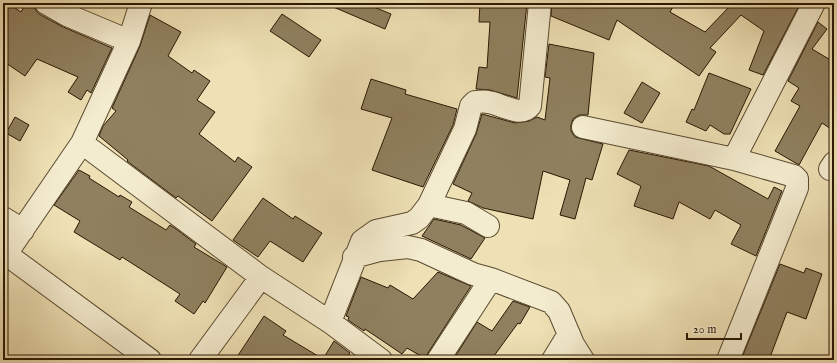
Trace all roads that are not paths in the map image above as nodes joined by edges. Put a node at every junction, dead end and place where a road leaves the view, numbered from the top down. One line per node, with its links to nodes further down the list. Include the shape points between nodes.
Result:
1 (46, 3): 5 (street, via 67,15)
2 (141, 3): 5 (street)
3 (540, 3): 9 (street, via 530,106 522,111 486,101 475,102 471,106 464,128)
4 (814, 3): 8 (street)
5 (129, 41): 7 (street)
6 (583, 127): 8 (street)
7 (82, 143): 12 (street); 15 (street)
8 (734, 159): 25 (street, via 794,176 798,183)
9 (429, 205): 11 (street, via 460,210); 13 (street, via 412,223 376,231)
10 (3, 218): 12 (street)
11 (488, 226)
12 (23, 230): 14 (street)
13 (357, 250): 16 (street, via 408,247 421,250 472,274); 17 (street)
14 (4, 253): 19 (street)
15 (260, 277): 17 (street); 20 (street)
16 (491, 279): 18 (street, via 550,302 559,311); 22 (street)
17 (330, 322): 21 (street)
18 (569, 334): 23 (street); 24 (street)
19 (150, 360)
20 (200, 360)
21 (381, 360)
22 (438, 360)
23 (553, 360)
24 (583, 360)
25 (728, 360)

